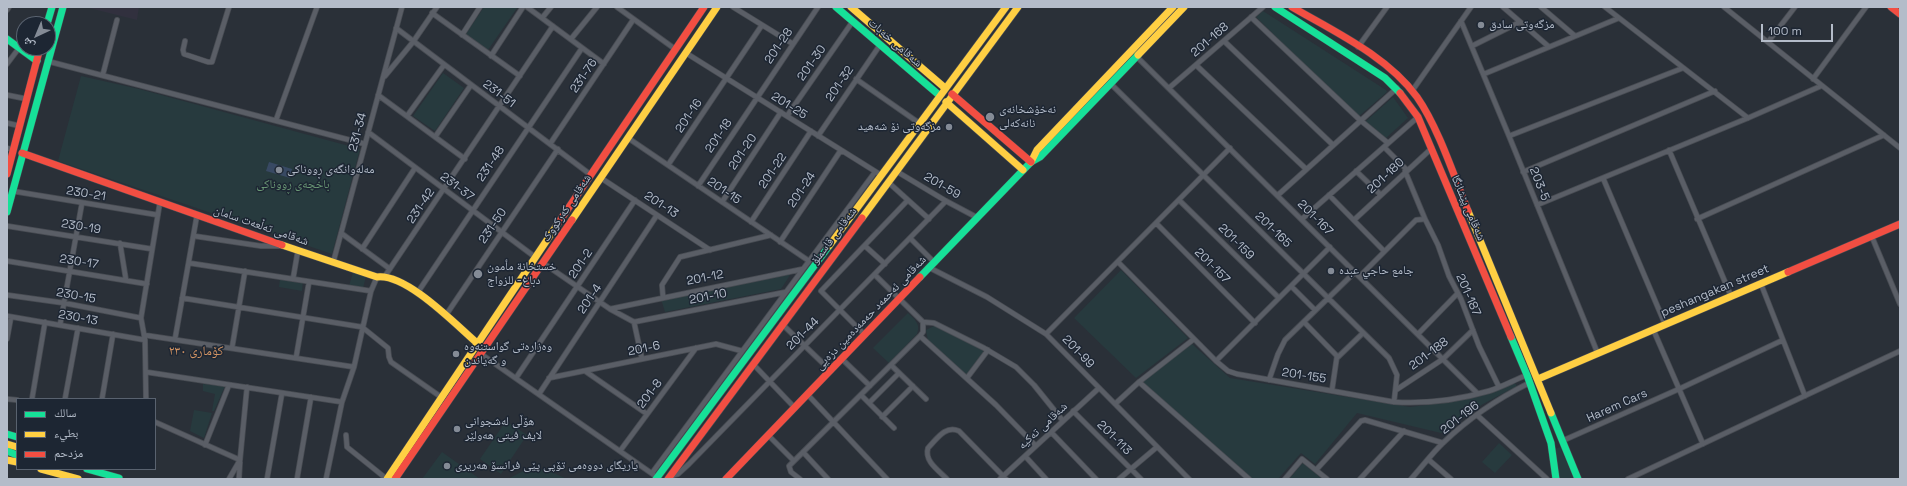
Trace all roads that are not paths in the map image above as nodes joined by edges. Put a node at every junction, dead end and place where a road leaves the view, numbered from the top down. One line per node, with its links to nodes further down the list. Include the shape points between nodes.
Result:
1 (10, 7): 35 (street)
2 (63, 7): 74 (main road)
3 (229, 7): 55 (street, via 212,62 184,54)
4 (317, 7): 110 (street)
5 (402, 7): 48 (street, 231-34)
6 (437, 7): 36 (street)
7 (480, 7): 50 (street)
8 (522, 7): 71 (street)
9 (527, 7): 39 (street)
10 (551, 7): 39 (street)
11 (597, 7): 53 (street)
12 (704, 7): 66 (main road, شەقامی کەرکووک)
13 (717, 7): 68 (main road, شەقامی کەرکووک)
14 (733, 7): 46 (street)
15 (818, 7): 59 (street, 201-28)
16 (836, 7): 43 (main road, شەقامی خەبات)
17 (851, 7): 75 (main road, شەقامی خەبات)
18 (1006, 7): 92 (main road, شەقامی قاسملۆ)
19 (1018, 7): 97 (main road, شەقامی قاسملۆ)
20 (1173, 7): 141 (main road, شەقامی ئەحمەد حەمەدەمین دزەیی, via 1037,150)
21 (1184, 7): 72 (main road, شەقامی ئەحمەد حەمەدەمین دزەیی)
22 (1263, 7): 38 (street, 201-168)
23 (1275, 7): 54 (main road, شەقامی پێشانگا)
24 (1292, 7): 49 (main road, شەقامی پێشانگا)
25 (1387, 7): 64 (street)
26 (1471, 7): 44 (street)
27 (1503, 7): 45 (street)
28 (1541, 7): 51 (street)
29 (1605, 7): 40 (street)
30 (1724, 7): 58 (street)
31 (1795, 7): 58 (street)
32 (1866, 7): 88 (street)
33 (1891, 7): 37 (main road)
34 (619, 8): 42 (street)
35 (7, 10)
36 (432, 14): 50 (street); 57 (street)
37 (1900, 14)
38 (1251, 17): 56 (street, 201-168); 111 (street)
39 (542, 18): 47 (street)
40 (1619, 18): 51 (street); 80 (street)
41 (117, 20): 82 (street)
42 (633, 20): 66 (street); 77 (street, 231-76)
43 (853, 21): 60 (main road, شەقامی خەبات); 107 (street, 201-30)
44 (1461, 21): 62 (street, 203-5); 95 (street)
45 (1520, 22): 62 (street); 63 (street)
46 (762, 25): 59 (street); 86 (street, 201-16)
47 (553, 26): 53 (street); 84 (street, 231-42)
48 (396, 28): 57 (street, 231-51); 85 (street, 231-34)
49 (1331, 30): 54 (main road); 64 (main road, شەقامی پێشانگا)
50 (462, 35): 71 (street)
51 (1575, 36): 63 (street)
52 (7, 39): 61 (main road)
53 (571, 39): 65 (street)
54 (1326, 39): 94 (main road, شەقامی پێشانگا)
55 (185, 41)
56 (1224, 41): 79 (street, 201-168); 128 (street)
57 (413, 42): 78 (street, 231-51); 85 (street)
58 (1768, 42): 88 (street)
59 (793, 44): 101 (street, 201-28)
60 (880, 45): 81 (main road, شەقامی خەبات); 87 (street, 201-32)
61 (16, 46)
62 (1472, 46): 83 (street, 203-5)
63 (1548, 46): 83 (street)
64 (1358, 47): 95 (main road, شەقامی پێشانگا, via 1382,63)
65 (582, 48): 77 (street); 115 (street, 231-48)
66 (675, 49): 129 (main road, شەقامی کەرکووک)
67 (16, 52): 76 (street)
68 (686, 53): 86 (street, 201-25); 124 (main road, شەقامی کەرکووک)
69 (30, 56): 73 (main road)
70 (38, 56): 73 (main road)
71 (491, 56): 84 (street)
72 (1137, 57): 89 (main road, شەقامی ئەحمەد حەمەدەمین دزەیی); 93 (street, 201-167)
73 (37, 61): 102 (main road)
74 (48, 61): 82 (street); 138 (main road)
75 (915, 62): 81 (main road); 92 (main road, شەقامی خەبات)
76 (7, 64)
77 (604, 64): 127 (street, 231-76)
78 (444, 65): 90 (street, 231-51); 106 (street)
79 (1196, 65): 93 (street, 201-168); 146 (street)
80 (1683, 68): 96 (street); 122 (street)
81 (909, 70): 100 (main road, شەقامی خەبات)
82 (103, 74): 110 (street)
83 (1484, 74): 122 (street, 203-5)
84 (520, 76): 104 (street, 231-42)
85 (384, 77): 99 (street, 231-34)
86 (726, 78): 101 (street, 201-25); 143 (street, 201-16)
87 (856, 79): 113 (street); 121 (street, 201-32)
88 (1813, 79): 91 (street)
89 (1111, 84): 141 (main road, شەقامی ئەحمەد حەمەدەمین دزەیی, via 1043,154); 155 (street, 201-165)
90 (471, 85): 104 (street, 231-51); 123 (street)
91 (1821, 86): 109 (street); 120 (street)
92 (945, 88): 100 (main road, شەقامی قاسملۆ)
93 (1169, 88): 131 (street, 201-167)
94 (1397, 88): 108 (main road, شەقامی پێشانگا); 111 (street)
95 (1412, 91): 116 (main road, شەقامی پێشانگا)
96 (1715, 92): 109 (street); 151 (street)
97 (952, 94): 103 (main road, شەقامی قاسملۆ); 141 (main road)
98 (7, 95): 102 (street)
99 (378, 95): 106 (street); 118 (street, 231-34)
100 (940, 96): 113 (main road, شەقامی قاسملۆ)
101 (757, 97): 105 (street, 201-25); 160 (street, 201-18)
102 (27, 99): 114 (main road)
103 (946, 102): 147 (main road); 149 (main road, شەقامی قاسملۆ)
104 (500, 107): 115 (street, 231-51); 140 (street, 231-42)
105 (781, 112): 107 (street, 201-25); 171 (street, 201-20)
106 (407, 116): 123 (street)
107 (787, 116): 119 (street, 201-25)
108 (1418, 116): 117 (main road, شەقامی پێشانگا); 125 (street)
109 (1748, 118): 137 (street)
110 (276, 120): 126 (street)
111 (1360, 120): 125 (street); 128 (street)
112 (7, 123): 114 (street)
113 (919, 123): 152 (main road, شەقامی قاسملۆ)
114 (20, 126): 134 (main road)
115 (528, 127): 127 (street, 231-51); 174 (street, 231-48)
116 (1433, 128): 117 (main road); 196 (main road, شەقامی پێشانگا)
117 (1425, 131): 132 (main road, شەقامی پێشانگا)
118 (368, 132): 126 (street, 231-34); 144 (street, 231-37)
119 (811, 132): 121 (street, 201-25); 185 (street, 201-22)
120 (1884, 134): 133 (street); 183 (street)
121 (818, 136): 136 (street, 201-25)
122 (1509, 136): 151 (street, 203-5)
123 (435, 137): 140 (street)
124 (628, 138): 139 (main road, شەقامی کەرکووک); 143 (street, 201-15)
125 (1388, 143): 130 (street)
126 (365, 144): 190 (street, 231-34)
127 (550, 144): 135 (street, 231-51)
128 (1333, 145): 146 (street)
129 (609, 147): 139 (main road, via 610,154); 142 (main road, شەقامی کەرکووک)
130 (1384, 147): 148 (street); 150 (street)
131 (1230, 148): 155 (street); 164 (street, 201-167)
132 (1432, 148): 148 (street, 201-180); 197 (main road, شەقامی پێشانگا)
133 (1900, 148)
134 (10, 149): 153 (main road)
135 (558, 149): 154 (street, 231-51); 189 (street, 231-50)
136 (841, 150): 152 (street, 201-25); 198 (street, 201-24)
137 (1669, 150): 157 (street); 183 (street)
138 (22, 153): 158 (main road); 170 (main road, شەقامی تەڵعەت سامان)
139 (618, 153): 145 (main road, شەقامی کەرکووک)
140 (465, 159): 161 (street, 231-42)
141 (1031, 162): 147 (main road, شەقامی ئەحمەد حەمەدەمین دزەیی)
142 (599, 163): 145 (main road, via 605,160); 154 (main road, شەقامی کەرکووک)
143 (668, 165): 160 (street, 201-15)
144 (416, 168): 161 (street, 231-37); 204 (street)
145 (608, 168): 156 (main road, شەقامی کەرکووک)
146 (1306, 169): 164 (street)
147 (1023, 170): 179 (main road, شەقامی ئەحمەد حەمەدەمین دزەیی)
148 (1406, 170): 163 (street, 201-180); 182 (street, 201-187)
149 (896, 171): 159 (main road, شەقامی قاسملۆ); 169 (street, 201-59)
150 (1356, 171): 163 (street); 165 (street)
151 (1523, 172): 173 (street, 203-5)
152 (878, 173): 210 (street); 337 (main road, شەقامی قاسملۆ)
153 (7, 174)
154 (591, 175): 208 (main road, شەقامی کەرکووک)
155 (1203, 175): 167 (street); 222 (street, 201-165)
156 (601, 178): 166 (street, 201-13); 214 (main road, شەقامی کەرکووک)
157 (1603, 178): 173 (street); 261 (street)
158 (11, 181): 162 (main road)
159 (888, 182): 168 (street); 260 (main road, شەقامی قاسملۆ)
160 (698, 186): 171 (street, 201-15)
161 (444, 190): 174 (street, 231-37); 220 (street, 231-42)
162 (12, 192): 172 (street, 230-21); 175 (main road)
163 (1381, 194): 184 (street, 201-180)
164 (1278, 195): 181 (street, 201-167)
165 (1329, 195): 181 (street); 184 (street)
166 (635, 200): 178 (street, 201-13); 231 (street, 201-2)
167 (1179, 200): 186 (street); 241 (street, 201-159)
168 (907, 201): 180 (street); 201 (street)
169 (946, 201): 179 (street, 201-59); 180 (street, 201-44)
170 (160, 202): 176 (street); 177 (main road, شەقامی تەڵعەت سامان)
171 (722, 202): 185 (street, 201-15)
172 (82, 203): 176 (street, 230-21); 193 (street)
173 (1536, 205): 286 (street, 203-5)
174 (472, 210): 189 (street, 231-37); 234 (street, 231-48)
175 (7, 212)
176 (158, 215): 203 (street)
177 (197, 215): 192 (street); 200 (main road, شەقامی تەڵعەت سامان)
178 (658, 215): 206 (street, 201-13); 244 (street, 201-4)
179 (978, 218): 216 (main road, شەقامی ئەحمەد حەمەدەمین دزەیی)
180 (929, 219): 195 (street, 201-44)
181 (1302, 219): 202 (street, 201-167)
182 (1425, 219): 207 (street, via 1416,220); 236 (street, 201-187, via 1438,245 1448,276)
183 (1697, 219): 238 (street)
184 (1354, 220): 207 (street)
185 (751, 222): 191 (street, 201-15)
186 (1156, 223): 211 (street); 259 (street, 201-157)
187 (1900, 224): 194 (main road, peshangakan street)
188 (7, 226): 193 (street, 230-19)
189 (501, 232): 208 (street, 231-37); 251 (street, 231-50)
190 (341, 233): 204 (street); 213 (street, 231-34)
191 (771, 235): 198 (street, 201-15); 206 (street)
192 (194, 236): 200 (street, via 261,246); 212 (street)
193 (76, 237): 199 (street, 230-19); 218 (street)
194 (1872, 237): 230 (main road, peshangakan street); 246 (street)
195 (910, 238): 215 (street, 201-44); 216 (street, 201-99)
196 (1478, 238): 197 (main road); 306 (main road, شەقامی پێشانگا)
197 (1470, 241): 300 (main road, شەقامی پێشانگا)
198 (780, 242): 210 (street, 201-15)
199 (120, 243): 203 (street, 230-19); 227 (street)
200 (284, 246): 205 (main road, شەقامی تەڵعەت سامان)
201 (865, 246): 215 (street); 250 (street, via 822,288 821,291)
202 (1330, 247): 221 (street, 201-167); 222 (street)
203 (152, 249): 229 (street)
204 (362, 249): 220 (street)
205 (298, 250): 213 (main road, شەقامی تەڵعەت سامان); 226 (street)
206 (710, 250): 239 (street, via 680,257 662,285)
207 (1384, 251): 224 (street)
208 (535, 257): 278 (main road, شەقامی کەرکووک)
209 (7, 261): 218 (street, 230-17)
210 (809, 261): 217 (street)
211 (1118, 262): 269 (street); 274 (street, 201-155)
212 (189, 263): 219 (street); 240 (street)
213 (333, 263): 225 (main road, شەقامی تەڵعەت سامان)
214 (543, 263): 231 (street); 285 (main road, شەقامی کەرکووک)
215 (885, 264): 223 (street, 201-44)
216 (932, 266): 243 (main road, شەقامی ئەحمەد حەمەدەمین دزەیی); 269 (street, 201-99)
217 (803, 269): 235 (street); 239 (street, 201-12)
218 (70, 271): 227 (street, 230-17); 245 (street)
219 (245, 272): 226 (street); 247 (street)
220 (388, 272): 225 (main road); 234 (main road)
221 (1355, 272): 224 (street, 201-167); 242 (street)
222 (1304, 274): 232 (street); 242 (street, 201-165)
223 (875, 275): 243 (street); 250 (street, 201-44)
224 (1360, 276): 270 (street, 201-167)
225 (377, 278): 233 (street)
226 (293, 279): 228 (street)
227 (126, 280): 229 (street, 230-17)
228 (310, 282): 233 (street); 254 (street)
229 (147, 284): 253 (street)
230 (1761, 284): 238 (main road, peshangakan street); 277 (street)
231 (577, 286): 244 (street); 301 (street, 201-2)
232 (1291, 286): 241 (street); 249 (street)
233 (371, 291): 263 (street)
234 (418, 292): 251 (main road)
235 (786, 292): 256 (street, 201-10); 283 (street)
236 (1458, 293): 266 (street, 201-187); 270 (street)
237 (7, 295): 245 (street, 230-15)
238 (1731, 296): 261 (main road, peshangakan street)
239 (663, 297): 248 (street, 201-12)
240 (182, 298): 247 (street); 276 (street)
241 (1279, 298): 259 (street)
242 (1328, 298): 249 (street); 267 (street, 201-165)
243 (900, 299): 257 (street); 271 (main road, شەقامی ئەحمەد حەمەدەمین دزەیی)
244 (600, 302): 248 (street); 302 (street, 201-4)
245 (64, 303): 253 (street, 230-15); 262 (street)
246 (1900, 304)
247 (238, 308): 254 (street); 280 (street)
248 (610, 309): 256 (street)
249 (1315, 310): 258 (street)
250 (840, 311): 271 (street); 279 (street, 201-44)
251 (446, 314): 278 (main road)
252 (9, 317): 255 (street, 230-13); 275 (street)
253 (141, 318): 273 (street)
254 (303, 318): 263 (street); 287 (street)
255 (45, 322): 262 (street, 230-13); 327 (street)
256 (634, 322): 289 (street)
257 (923, 322): 272 (street, via 923,332); 282 (street, via 934,323)
258 (1304, 322): 288 (street); 305 (street, via 1282,344)
259 (1255, 323): 292 (street)
260 (782, 324): 279 (street); 293 (main road, شەقامی قاسملۆ)
261 (1665, 324): 265 (main road, peshangakan street)
262 (60, 326): 264 (street, 230-13)
263 (362, 327): 295 (street); 331 (street, via 388,348 391,362)
264 (78, 328): 268 (street, 230-13); 328 (street)
265 (1653, 329): 286 (main road, peshangakan street); 317 (street)
266 (1473, 330): 291 (street, 201-188); 314 (street, 201-187)
267 (1363, 332): 288 (street); 319 (street, 201-165, via 1394,366 1397,375)
268 (113, 334): 273 (street, 230-13); 329 (street)
269 (1046, 334): 315 (street, 201-99)
270 (1418, 334): 291 (street, 201-167)
271 (865, 335): 290 (main road, شەقامی ئەحمەد حەمەدەمین دزەیی)
272 (920, 336): 294 (street); 303 (street)
273 (144, 337): 276 (street, 230-13); 298 (street)
274 (1194, 339): 292 (street, 201-155); 308 (street)
275 (7, 340)
276 (175, 340): 280 (street, 230-13)
277 (1783, 340): 317 (street, Harem Cars); 325 (street)
278 (477, 343): 331 (main road, شەقامی کەرکووک)
279 (806, 346): 296 (street); 307 (street, 201-44)
280 (232, 348): 287 (street, 230-13)
281 (696, 348): 283 (street, 201-6, via 716,344); 289 (street, 201-6); 341 (street, 201-8)
282 (988, 350): 303 (street); 345 (street, via 1016,368 1034,385)
283 (742, 351): 372 (street)
284 (1900, 351): 325 (street)
285 (481, 354): 301 (street); 344 (main road, شەقامی کەرکووک)
286 (1598, 354): 306 (main road, peshangakan street)
287 (296, 358): 295 (street, 230-13)
288 (1338, 358): 318 (street)
289 (642, 359): 297 (street, 201-6)
290 (842, 359): 296 (main road, شەقامی ئەحمەد حەمەدەمین دزەیی); 311 (street)
291 (1443, 359): 319 (street, 201-188); 321 (street, 201-167)
292 (1216, 361): 305 (street, 201-155, via 1232,373)
293 (753, 364): 307 (street); 339 (main road, شەقامی قاسملۆ)
294 (891, 365): 299 (street); 311 (street)
295 (354, 366): 333 (street)
296 (831, 370): 323 (main road, شەقامی ئەحمەد حەمەدەمین دزەیی)
297 (584, 371): 302 (street, 201-6); 341 (street)
298 (146, 372): 310 (street); 330 (street)
299 (899, 373): 312 (street); 335 (street)
300 (1527, 374): 304 (street, 201-155); 309 (main road, شەقامی پێشانگا)
301 (516, 378): 322 (street)
302 (549, 378): 322 (street, 201-4)
303 (966, 378): 358 (street)
304 (1515, 379): 314 (street, 201-155); 316 (street)
305 (1269, 380): 318 (street, 201-155)
306 (1538, 380): 353 (main road, شەقامی پێشانگا)
307 (770, 381): 338 (street); 375 (street, 201-44, via 689,464)
308 (1139, 382): 336 (street); 398 (street)
309 (1529, 383): 316 (street, 201-196); 355 (main road, شەقامی پێشانگا)
310 (229, 385): 313 (street); 357 (street)
311 (870, 386): 324 (street)
312 (913, 386): 332 (street); 343 (street)
313 (247, 387): 320 (street); 363 (street)
314 (1499, 387): 321 (street, 201-155)
315 (1099, 388): 336 (street, 201-99); 340 (street, شەقامی تەکیە)
316 (1519, 388): 342 (street, 201-196)
317 (1679, 389): 353 (street, Harem Cars); 356 (street)
318 (1332, 390): 334 (street, 201-155)
319 (1396, 390): 334 (street, 201-165)
320 (282, 393): 326 (street); 383 (street)
321 (1477, 393): 334 (street, 201-155, via 1432,402)
322 (539, 394): 360 (street)
323 (808, 395): 338 (main road, شەقامی ئەحمەد حەمەدەمین دزەیی); 347 (street)
324 (860, 395): 335 (street); 347 (street)
325 (1805, 396): 356 (street)
326 (311, 397): 333 (street); 384 (street)
327 (32, 398)
328 (65, 398)
329 (102, 398)
330 (146, 398)
331 (440, 398): 374 (main road, شەقامی کەرکووک, via 405,444)
332 (926, 399)
333 (342, 402): 385 (street)
334 (1394, 402)
335 (869, 403): 343 (street)
336 (1115, 404): 359 (street, 201-99)
337 (710, 406): 339 (main road); 372 (main road, شەقامی قاسملۆ)
338 (795, 408): 352 (main road, شەقامی ئەحمەد حەمەدەمین دزەیی)
339 (718, 411): 375 (main road, شەقامی قاسملۆ)
340 (1073, 411): 345 (street, شەقامی تەکیە); 366 (street, 201-113)
341 (647, 414): 360 (street, 201-8)
342 (1477, 416): 354 (street, 201-196); 404 (street)
343 (882, 417): 348 (street)
344 (436, 421): 386 (main road, شەقامی کەرکووک); 387 (main road, شەقامی کەرکووک)
345 (1063, 421): 350 (street, شەقامی تەکیە)
346 (156, 422): 357 (street)
347 (833, 422): 361 (street); 391 (street)
348 (894, 428)
349 (1404, 431): 354 (street); 371 (street, via 1361,421); 401 (street)
350 (1051, 432): 358 (street, شەقامی تەکیە); 394 (street)
351 (346, 435): 374 (street, via 346,447)
352 (769, 436): 364 (street); 373 (main road, شەقامی ئەحمەد حەمەدەمین دزەیی)
353 (1562, 441): 355 (main road); 405 (main road, شەقامی پێشانگا)
354 (1443, 443): 365 (street, 201-196)
355 (1551, 443): 377 (main road, شەقامی پێشانگا)
356 (1703, 444): 406 (street)
357 (205, 445): 363 (street)
358 (1036, 446): 362 (street, شەقامی تەکیە)
359 (1157, 447): 366 (street); 397 (street, 201-99)
360 (620, 450): 372 (street)
361 (803, 452): 364 (street); 390 (street)
362 (1025, 456): 376 (street, شەقامی تەکیە); 393 (street)
363 (240, 460): 381 (street); 382 (street)
364 (794, 460): 389 (street, via 789,469)
365 (1429, 460): 402 (street, 201-196); 403 (street)
366 (1131, 469): 395 (street); 396 (street, 201-113)
367 (45, 470): 378 (main road)
368 (64, 470): 379 (main road)
369 (90, 470): 380 (main road)
370 (104, 470): 380 (main road)
371 (1316, 470): 399 (street, via 1302,459); 400 (street)
372 (655, 476)
373 (733, 476): 388 (main road, شەقامی ئەحمەد حەمەدەمین دزەیی)
374 (384, 478)
375 (670, 478)
376 (1003, 478): 392 (street, via 959,431 952,429 945,430 927,451 930,462)
377 (1555, 478)
378 (78, 479)
379 (86, 479)
380 (120, 479)
381 (229, 479)
382 (239, 479)
383 (267, 479)
384 (297, 479)
385 (326, 479)
386 (395, 479)
387 (401, 479)
388 (726, 479)
389 (800, 479)
390 (828, 479)
391 (887, 479)
392 (947, 479)
393 (1046, 479)
394 (1096, 479)
395 (1119, 479)
396 (1141, 479)
397 (1189, 479)
398 (1249, 479)
399 (1285, 479)
400 (1327, 479)
401 (1360, 479)
402 (1411, 479)
403 (1451, 479)
404 (1547, 479)
405 (1578, 479)
406 (1628, 479)

